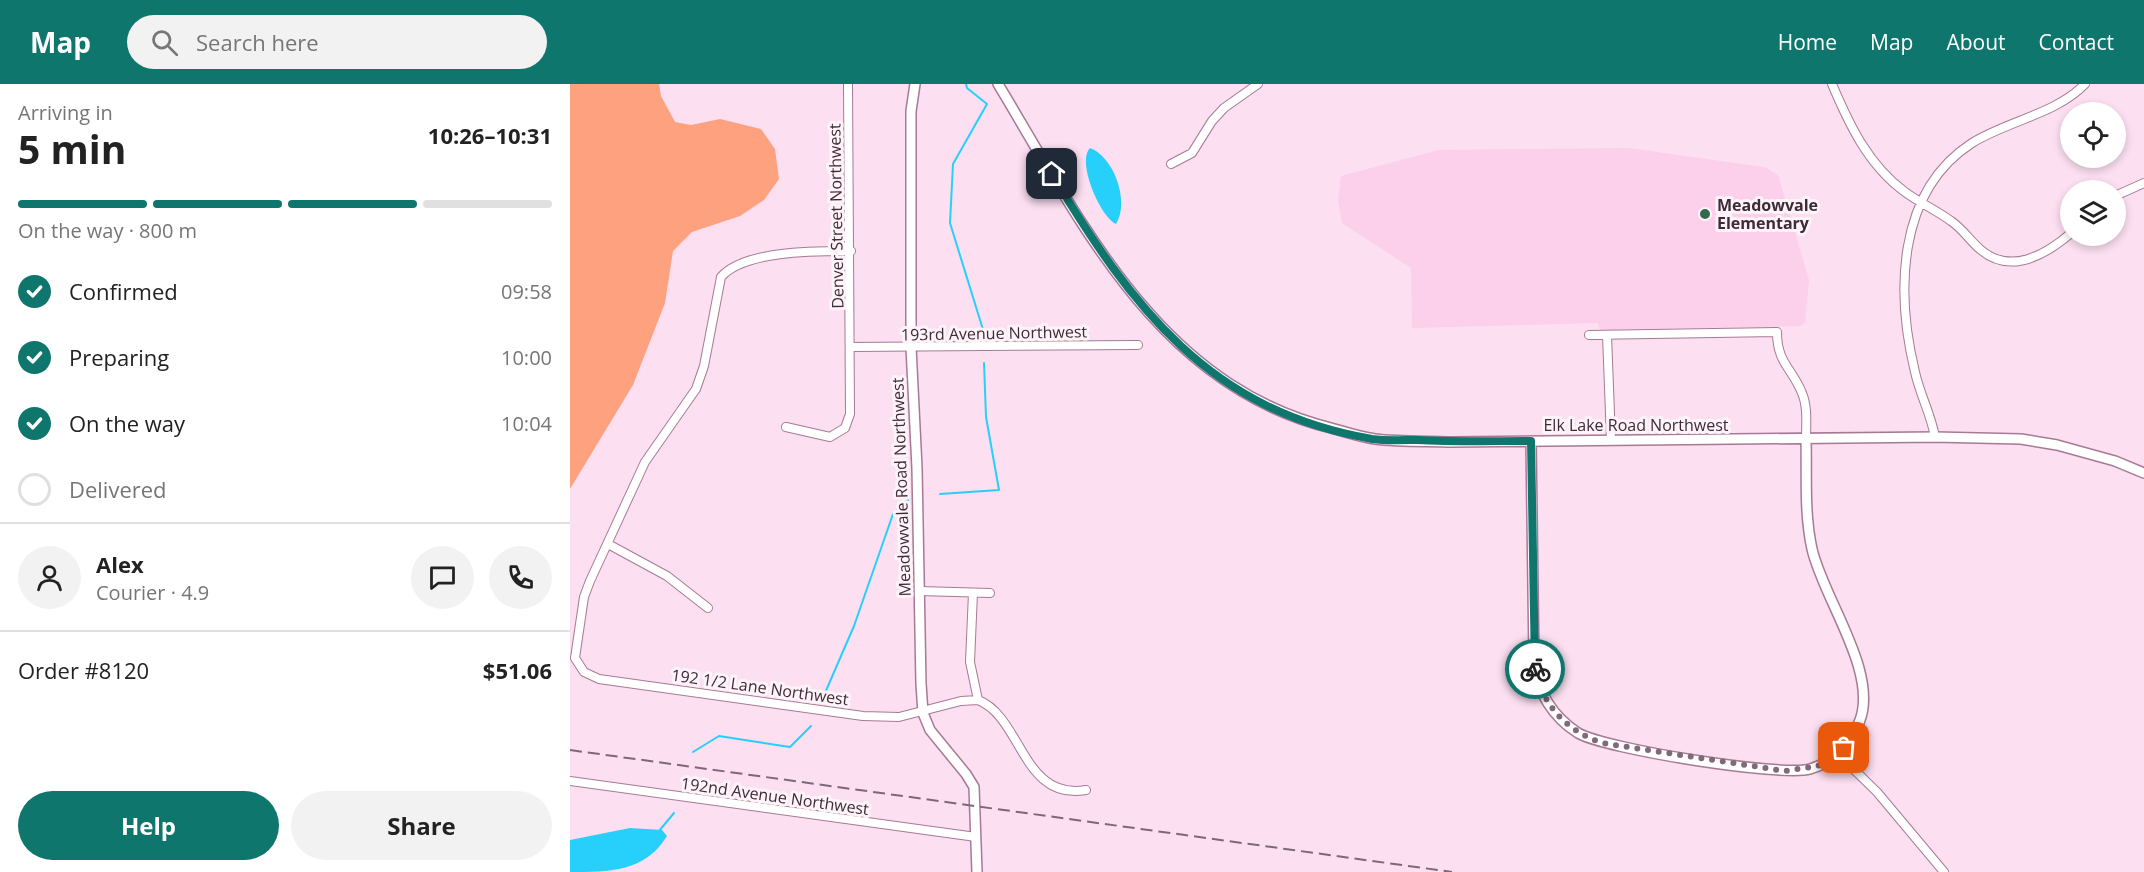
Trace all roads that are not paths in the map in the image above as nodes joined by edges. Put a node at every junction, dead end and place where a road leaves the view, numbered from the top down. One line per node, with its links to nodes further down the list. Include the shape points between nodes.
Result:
1 (848, 84): 12 (street, Denver Street Northwest)
2 (915, 84): 17 (street, Meadowvale Road Northwest, via 911,111)
3 (998, 84): 22 (street, Elk Lake Road Northwest, via 1131,295 1190,357 1226,383 1296,418 1373,439)
4 (1258, 84): 7 (street, via 1224,108 1192,153)
5 (1832, 84): 10 (street, via 1866,152 1887,177)
6 (2085, 84): 10 (street, via 2064,100 1970,145 1943,168)
7 (1171, 164)
8 (2144, 183): 9 (street)
9 (2126, 191)
10 (1920, 203): 11 (street, via 1957,225 1981,250 2004,261 2039,257); 19 (street, via 1907,251 1907,327 1915,374)
11 (2060, 241)
12 (851, 251): 16 (street, Denver Street Northwest); 24 (street, 192 1/2 Lane Northwest, via 792,252 739,265 722,277 696,389 645,462)
13 (1589, 335): 14 (street)
14 (1607, 335): 20 (street); 21 (street, via 1778,332 1781,361 1805,401)
15 (1138, 345): 17 (street, 193rd Avenue Northwest)
16 (850, 347): 17 (street, 193rd Avenue Northwest); 18 (street, Denver Street Northwest, via 850,414 844,428 824,438)
17 (911, 347): 25 (street, Meadowvale Road Northwest)
18 (786, 427)
19 (1935, 437): 21 (street, Elk Lake Road Northwest); 23 (street, Elk Lake Road Northwest, via 2021,439 2057,445 2115,460)
20 (1611, 440): 21 (street, Elk Lake Road Northwest); 22 (street, Elk Lake Road Northwest)
21 (1806, 440): 31 (street, via 1807,518 1812,550 1860,669 1864,689 1860,721 1851,740)
22 (1531, 441): 31 (street, via 1535,669 1542,692 1562,721 1602,743 1769,770 1808,769)
23 (2144, 473)
24 (608, 544): 28 (street, via 652,566); 30 (street, 192 1/2 Lane Northwest, via 587,590 578,628 575,658 592,677 863,716 899,717)
25 (919, 591): 26 (street); 30 (street, Meadowvale Road Northwest)
26 (973, 592): 27 (street); 29 (street, via 970,662)
27 (990, 593)
28 (708, 608)
29 (978, 700): 30 (street, 192 1/2 Lane Northwest); 33 (street, via 994,711 1048,783 1071,792)
30 (923, 712): 34 (street, Meadowvale Road Northwest, via 934,737 974,788)
31 (1838, 754): 36 (street, via 1877,792)
32 (570, 781): 34 (street, 192nd Avenue Northwest)
33 (1086, 790)
34 (976, 837): 35 (street, Meadowvale Road Northwest)
35 (977, 872)
36 (1944, 872)

